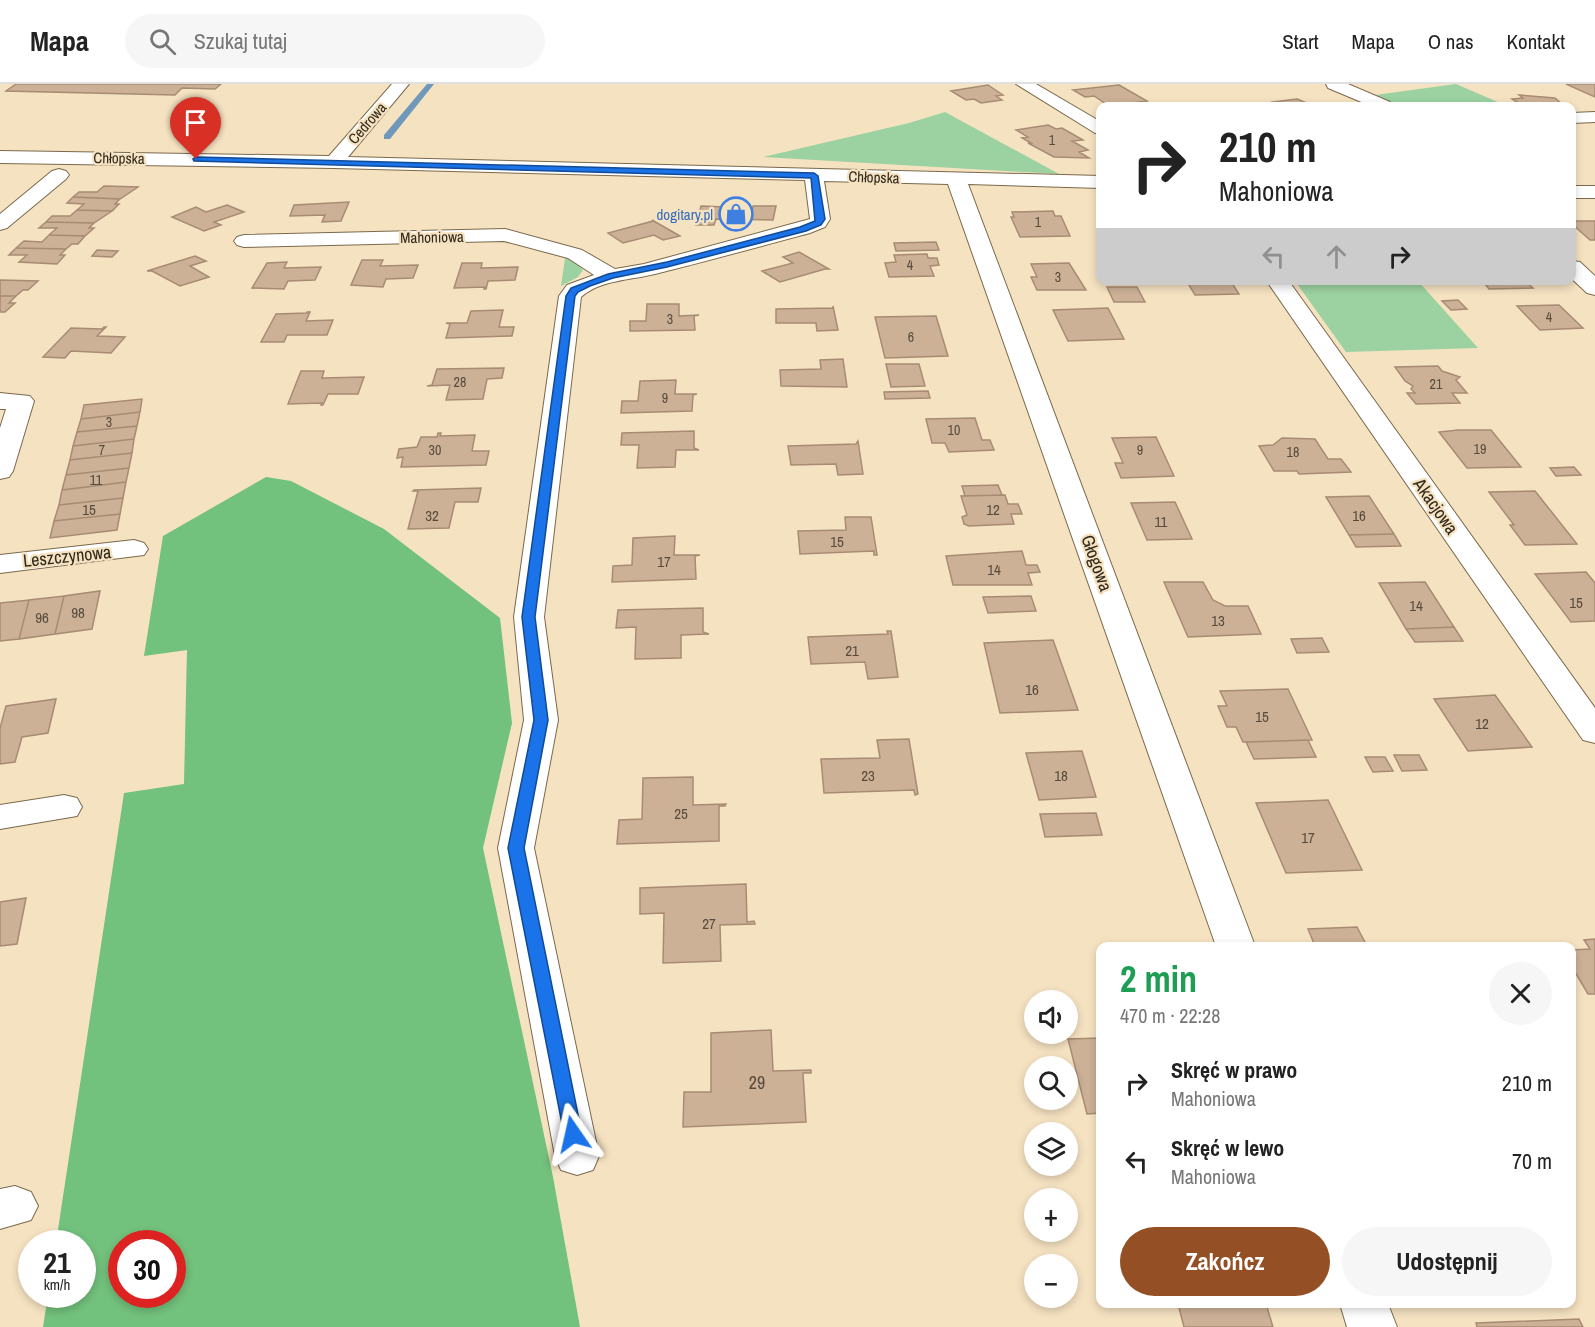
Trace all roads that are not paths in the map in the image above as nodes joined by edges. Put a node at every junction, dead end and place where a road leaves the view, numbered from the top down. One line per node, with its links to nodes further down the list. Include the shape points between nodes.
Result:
1 (401, 84): 9 (street, Cedrowa)
2 (1024, 84): 7 (street)
3 (1334, 84): 4 (street)
4 (1375, 102)
5 (1595, 117): 6 (street)
6 (1576, 118)
7 (1096, 126)
8 (0, 157): 9 (street, Chłopska)
9 (334, 162): 11 (street, Chłopska)
10 (59, 175): 16 (street)
11 (814, 176): 12 (street, Chłopska); 19 (street, via 818,223)
12 (956, 179): 13 (street, Chłopska); 29 (street, Głogowa)
13 (1096, 182)
14 (1576, 192): 15 (street)
15 (1595, 192)
16 (0, 224)
17 (244, 241): 19 (street, Mahoniowa, via 505,236 575,254)
18 (1576, 271): 21 (street)
19 (611, 276): 30 (street, via 587,284 570,296 529,617 541,720 516,848)
20 (1280, 285): 26 (street, Akacjowa)
21 (1595, 288)
22 (0, 401): 23 (street, via 21,401)
23 (0, 471)
24 (134, 549): 25 (street, Leszczynowa)
25 (0, 564)
26 (1595, 732)
27 (64, 807): 28 (street)
28 (0, 817)
29 (1235, 942)
30 (577, 1156)
31 (1365, 1308): 32 (street)
32 (1372, 1327)

